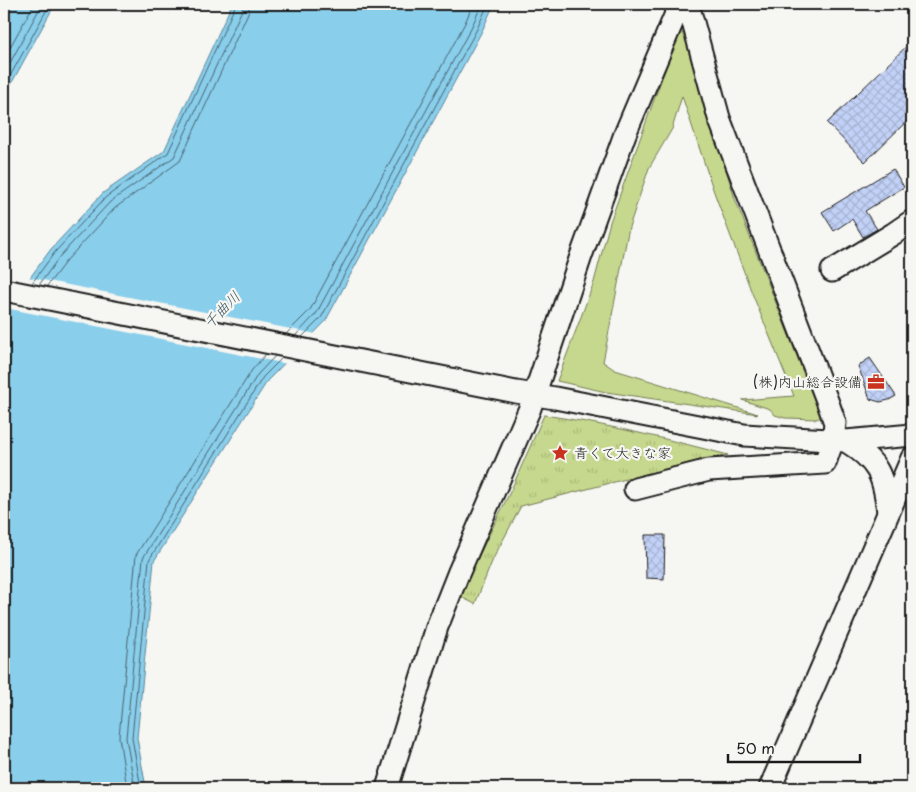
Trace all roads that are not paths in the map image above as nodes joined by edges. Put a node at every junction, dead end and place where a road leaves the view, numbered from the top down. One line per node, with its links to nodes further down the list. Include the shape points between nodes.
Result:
1 (680, 4): 6 (street, via 625,134 581,256)
2 (688, 4): 8 (street, via 719,118)
3 (912, 221): 4 (street)
4 (832, 271)
5 (4, 290): 6 (street)
6 (525, 394): 8 (street, via 744,435); 12 (street, via 437,627)
7 (912, 435): 8 (street)
8 (840, 440): 10 (street, via 824,463 709,470); 11 (street, via 861,450 876,468 885,486)
9 (912, 458): 11 (street)
10 (635, 489)
11 (888, 512): 13 (street)
12 (387, 788)
13 (770, 788)

